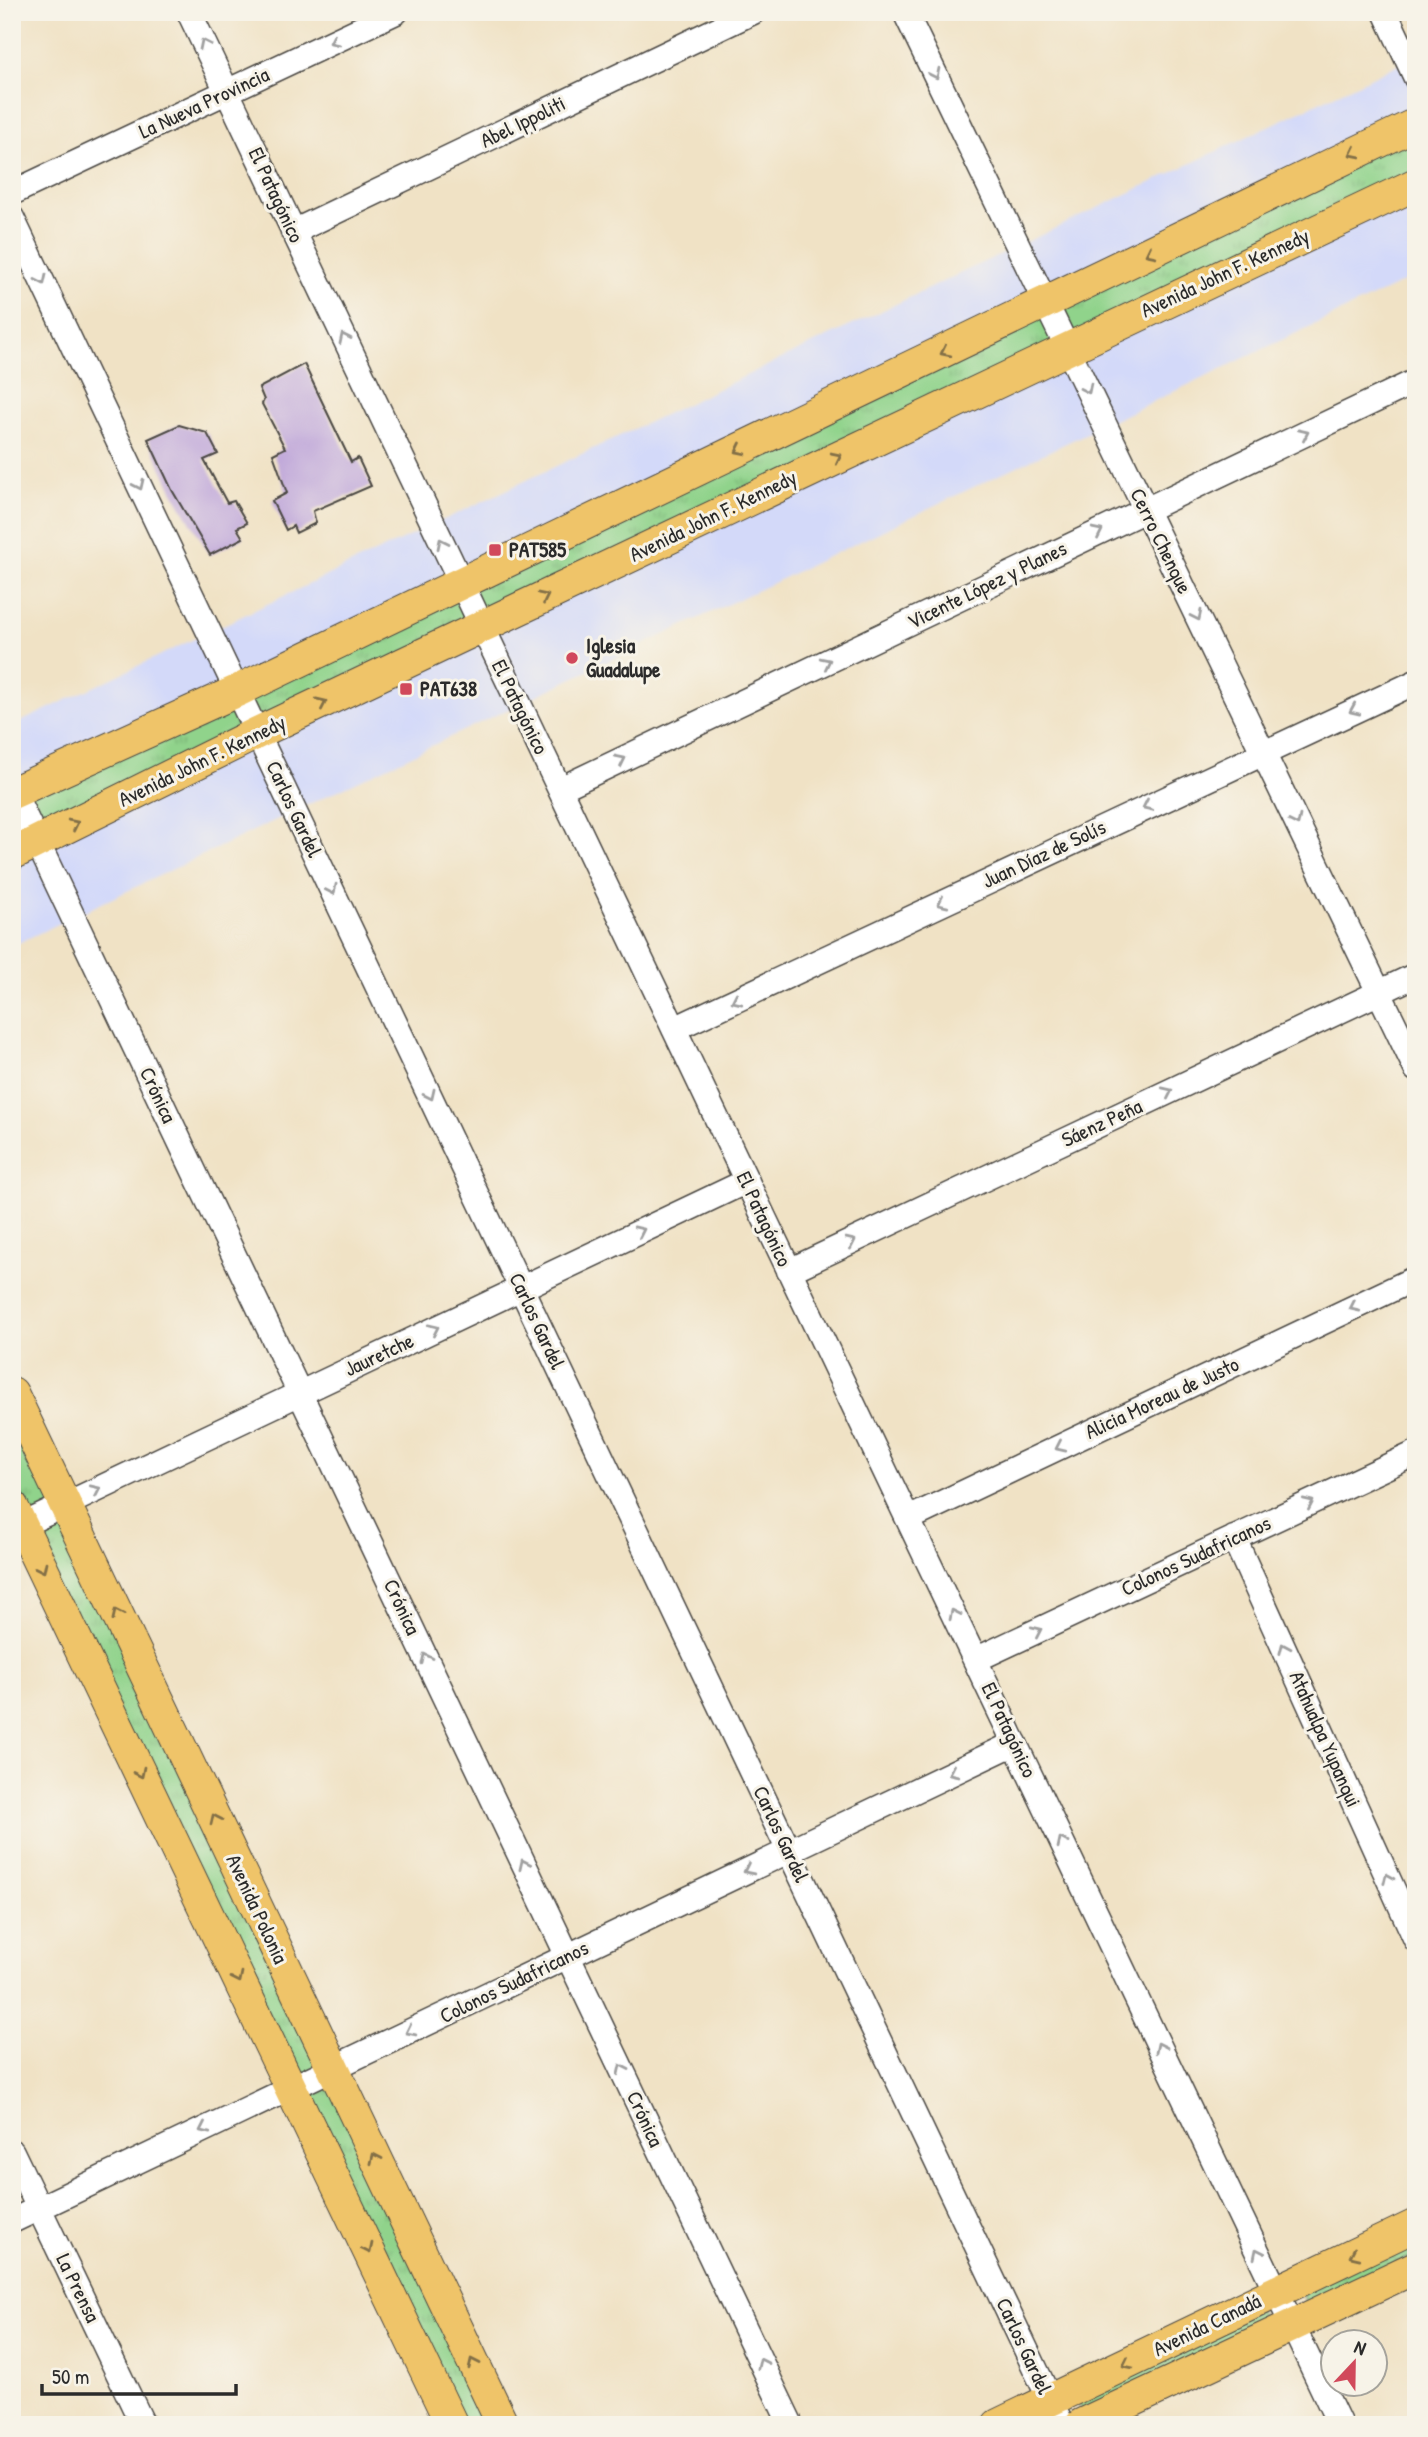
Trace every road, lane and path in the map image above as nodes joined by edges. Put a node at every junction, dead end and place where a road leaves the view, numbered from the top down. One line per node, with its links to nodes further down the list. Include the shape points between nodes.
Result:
1 (189, 12): 7 (street, El Patagónico, one-way to 1)
2 (396, 12): 7 (street, La Nueva Provincia, one-way to 7)
3 (753, 12): 12 (street, Abel Ippoliti)
4 (905, 12): 13 (street, Cerro Chenque, one-way to 13)
5 (1385, 12): 6 (street)
6 (1416, 78)
7 (227, 92): 10 (street, La Nueva Provincia); 12 (street, El Patagónico)
8 (1416, 124): 13 (main road, one-way to 13)
9 (1416, 184): 14 (main road, Avenida John F. Kennedy)
10 (12, 193)
11 (12, 218): 20 (street, Carlos Gardel, one-way to 20)
12 (293, 232): 17 (street, El Patagónico, one-way to 12)
13 (1046, 303): 14 (street, Cerro Chenque); 17 (main road, one-way to 17)
14 (1067, 347): 16 (street, Cerro Chenque, one-way to 16); 18 (main road, Avenida John F. Kennedy, one-way to 14)
15 (1416, 382): 16 (street, Vicente López y Planes, one-way to 15)
16 (1146, 509): 22 (street, Cerro Chenque, one-way to 22); 23 (street, Vicente López y Planes, one-way to 16)
17 (461, 583): 18 (street, El Patagónico); 20 (main road)
18 (482, 626): 21 (main road, Avenida John F. Kennedy, one-way to 18); 23 (street, El Patagónico)
19 (1416, 682): 22 (street, Juan Díaz de Solís, one-way to 22)
20 (237, 691): 21 (street, Carlos Gardel); 24 (main road)
21 (257, 733): 25 (main road, Avenida John F. Kennedy, one-way to 21); 33 (street, Carlos Gardel, one-way to 33)
22 (1263, 751): 27 (street, Cerro Chenque, one-way to 27); 28 (street, Juan Díaz de Solís, one-way to 28)
23 (560, 789): 28 (street, El Patagónico)
24 (13, 791): 25 (street, Crónica)
25 (25, 848): 35 (street, Crónica)
26 (1416, 975): 27 (street, Sáenz Peña)
27 (1379, 993): 29 (street, Cerro Chenque); 31 (street, Sáenz Peña, one-way to 27)
28 (674, 1030): 30 (street, El Patagónico)
29 (1416, 1069)
30 (747, 1181): 31 (street, El Patagónico); 33 (street, Jauretche, one-way to 30)
31 (789, 1271): 38 (street, El Patagónico)
32 (1416, 1278): 38 (street, Alicia Moreau de Justo, one-way to 38)
33 (521, 1288): 35 (street, Jauretche, one-way to 33); 43 (street, Carlos Gardel)
34 (12, 1393): 37 (main road, Avenida Polonia)
35 (300, 1393): 37 (street, Jauretche, one-way to 35); 45 (street, Crónica, one-way to 35)
36 (1416, 1453): 40 (street, Colonos Sudafricanos, one-way to 36)
37 (65, 1504): 39 (street, Jauretche); 46 (main road, Avenida Polonia, one-way to 37)
38 (908, 1519): 41 (street, El Patagónico, one-way to 38)
39 (15, 1520): 47 (main road, one-way to 47)
40 (1234, 1538): 41 (street, Colonos Sudafricanos, one-way to 40); 44 (street, Atahualpa Yupanqui, one-way to 40)
41 (975, 1660): 42 (street, El Patagónico)
42 (1015, 1743): 43 (street, Colonos Sudafricanos, one-way to 43); 53 (street, El Patagónico, one-way to 42)
43 (789, 1850): 45 (street, Colonos Sudafricanos, one-way to 45); 55 (street, Carlos Gardel)
44 (1416, 1940)
45 (568, 1956): 46 (street, Colonos Sudafricanos, one-way to 46); 59 (street, Crónica, one-way to 45)
46 (333, 2068): 47 (street, Colonos Sudafricanos); 58 (main road, Avenida Polonia, one-way to 46)
47 (291, 2088): 49 (street, Colonos Sudafricanos, one-way to 49); 57 (main road, one-way to 57)
48 (12, 2152): 49 (street, La Prensa)
49 (39, 2208): 50 (street, Colonos Sudafricanos); 56 (street, La Prensa)
50 (12, 2221)
51 (1416, 2225): 53 (main road, Avenida Canadá, one-way to 53)
52 (1416, 2267): 54 (main road, Avenida Canadá)
53 (1277, 2292): 54 (street, El Patagónico); 55 (main road, Avenida Canadá, one-way to 55)
54 (1292, 2325): 61 (main road, Avenida Canadá); 62 (street, El Patagónico)
55 (1056, 2413): 60 (main road, Avenida Canadá)
56 (143, 2425)
57 (452, 2425)
58 (503, 2425)
59 (791, 2425)
60 (998, 2425)
61 (1081, 2425)
62 (1340, 2425)

